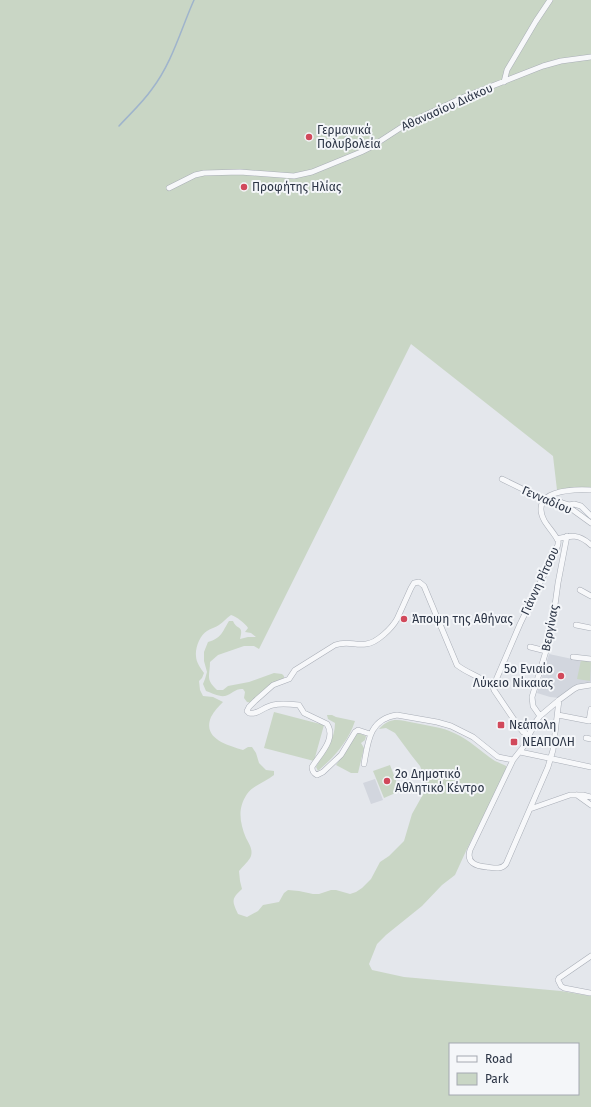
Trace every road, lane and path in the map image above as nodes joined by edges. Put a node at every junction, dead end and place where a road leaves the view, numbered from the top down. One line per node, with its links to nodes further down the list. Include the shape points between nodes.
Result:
1 (550, 0): 3 (street, via 507,70)
2 (591, 57): 3 (street, Αθανασίου Διάκου, via 543,66)
3 (504, 82): 4 (street, Αθανασίου Διάκου, via 423,116 371,147 312,172 294,176 240,172 204,173)
4 (169, 188)
5 (502, 479): 7 (street, Γενναδίου)
6 (591, 490): 7 (street, via 561,491)
7 (545, 500): 8 (street, Γενναδίου); 12 (street, via 541,513)
8 (554, 504): 9 (street, via 558,500 569,506 581,506); 10 (street, Γενναδίου, via 573,510)
9 (591, 516)
10 (591, 523)
11 (567, 536): 12 (street); 13 (street, via 578,537); 19 (street, Βεργίνας)
12 (557, 539): 23 (street, Γιάννη Ρίτσου, via 556,550)
13 (591, 545)
14 (580, 590): 15 (street)
15 (591, 596)
16 (576, 625): 17 (street)
17 (591, 628)
18 (530, 647): 19 (street)
19 (546, 651): 27 (street, Βεργίνας, via 532,697)
20 (573, 657): 21 (street)
21 (591, 659)
22 (591, 685): 24 (street, via 578,687)
23 (493, 687): 28 (street, via 457,665 424,586 414,582 395,623 378,640 366,644 336,645 295,670 289,678 273,685 247,711 257,713 272,705 288,703 298,705 304,713 328,724 330,733 327,744 312,767 312,771 317,775 342,755 355,732 358,730); 29 (street, via 521,730)
24 (559, 700): 26 (street); 27 (street)
25 (591, 709): 26 (street, via 589,722)
26 (558, 715): 31 (street)
27 (540, 716): 29 (street)
28 (370, 734): 32 (street, via 378,723 390,716 414,717 463,731 495,755); 33 (street)
29 (529, 735): 30 (street)
30 (520, 752): 31 (street); 32 (street)
31 (550, 759): 34 (street); 38 (street)
32 (513, 760): 38 (street, via 470,850 471,861 476,866 504,866)
33 (364, 764)
34 (591, 767)
35 (576, 795): 36 (street); 37 (street); 38 (street)
36 (591, 797)
37 (591, 805)
38 (530, 809)
39 (591, 957): 40 (street, via 558,980 564,988)
40 (590, 993)

